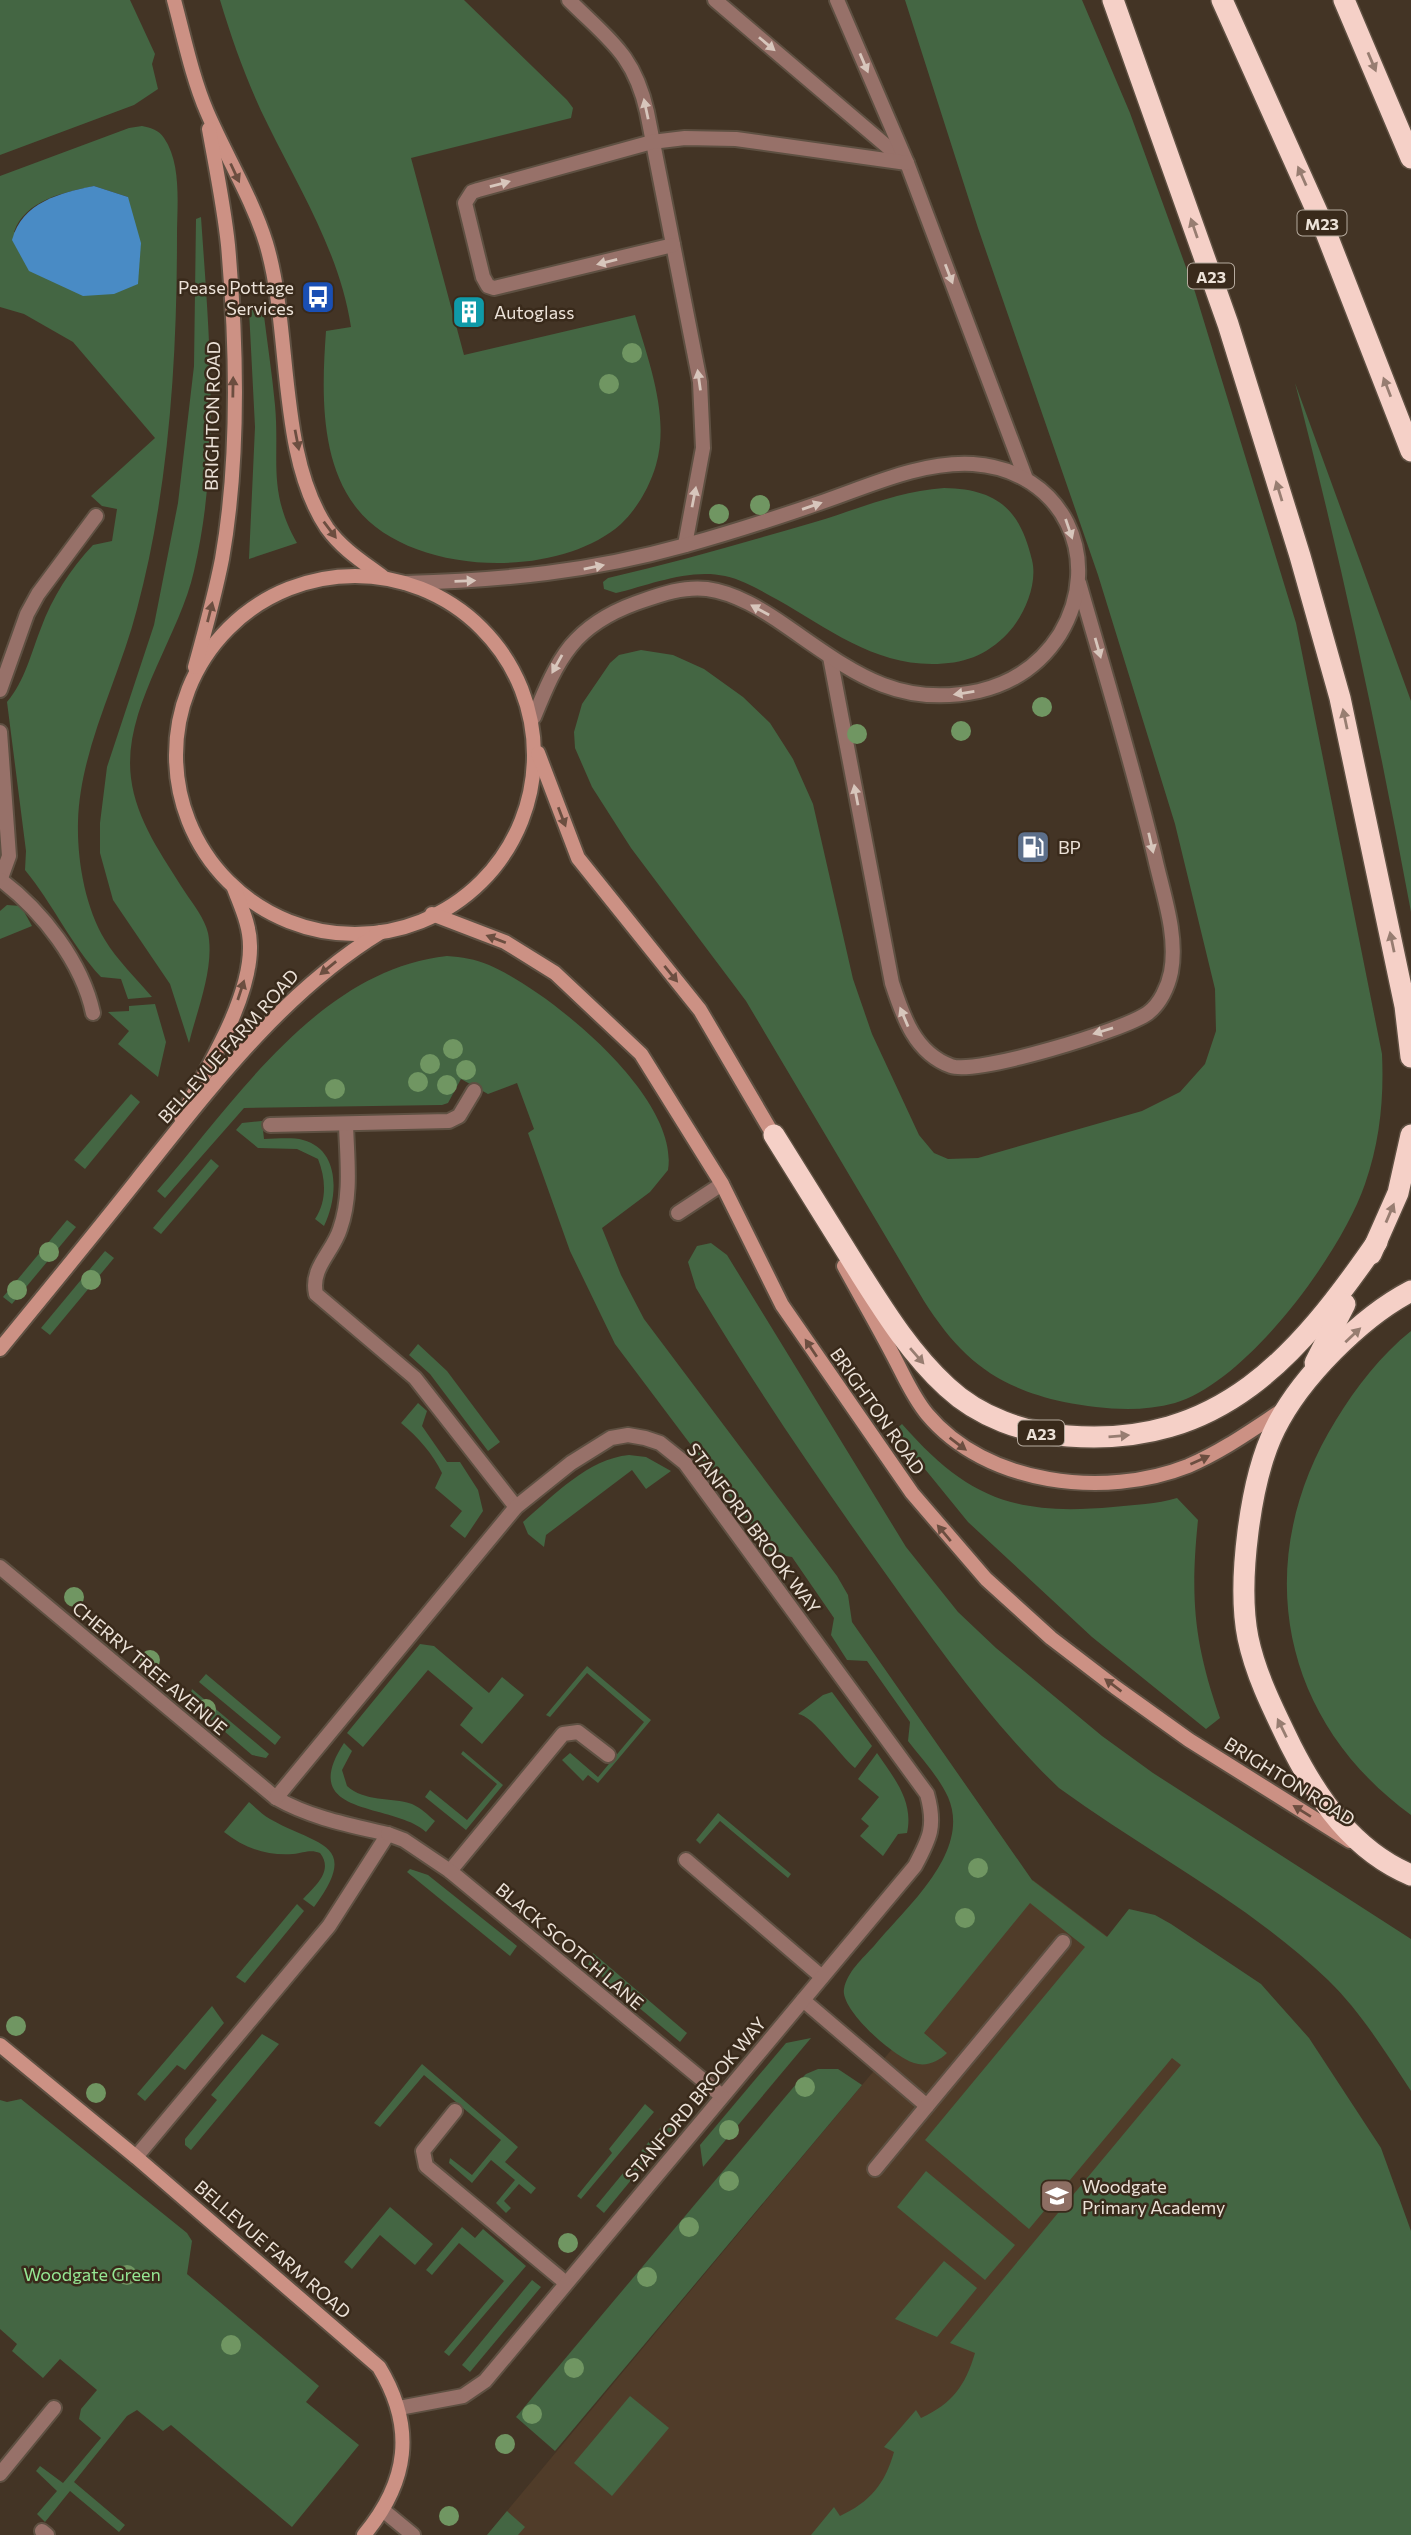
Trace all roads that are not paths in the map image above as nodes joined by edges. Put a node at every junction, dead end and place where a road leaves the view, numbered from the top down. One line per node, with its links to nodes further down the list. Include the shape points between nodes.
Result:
1 (174, 0): 8 (street, BRIGHTON ROAD)
2 (569, 0): 9 (street, one-way to 2, via 640,81 628,59)
3 (715, 0): 11 (street, one-way to 11)
4 (837, 0): 11 (street, one-way to 11)
5 (1113, 0): 31 (highway, A23, one-way to 5, via 1405,1006 1340,698 1228,324)
6 (1222, 0): 13 (highway, M23, one-way to 6, via 1323,225)
7 (1344, 0): 10 (highway, one-way to 10)
8 (206, 111): 17 (street, BRIGHTON ROAD, one-way to 17, via 256,215 268,252 296,437 312,497 328,530 343,547); 21 (street, BRIGHTON ROAD, one-way to 8, via 222,558 233,416 227,242)
9 (653, 142): 11 (street, via 736,139); 12 (street); 12 (street, one-way to 9, via 494,289 483,277 466,211 472,192)
10 (1411, 158)
11 (907, 163): 14 (street, one-way to 14)
12 (673, 246): 16 (street, one-way to 12, via 703,448 702,412)
13 (1411, 451)
14 (1026, 478): 16 (street, one-way to 14, via 943,465 982,465); 19 (street, one-way to 19, via 1048,494 1068,523)
15 (96, 516): 22 (street, via 38,594)
16 (685, 545): 18 (street, one-way to 16, via 564,573)
17 (384, 578): 18 (street); 21 (street, via 342,577 277,599 230,633)
18 (405, 583): 23 (street, via 454,606 493,635 524,678)
19 (1079, 583): 20 (street, one-way to 20, via 1070,616 1047,653 1014,679 993,687 938,696 901,693); 20 (street, one-way to 20, via 1136,777 1167,910 1173,946 1171,975 1154,1008 1131,1022 990,1066 962,1068 940,1060 921,1045 904,1017 892,984)
20 (830, 657): 23 (street, one-way to 23, via 743,601 708,589 676,591 610,613 580,634 561,658)
21 (192, 678): 27 (street, BRIGHTON ROAD, via 174,731 175,792 192,837)
22 (0, 690)
23 (534, 717): 25 (street)
24 (0, 732): 26 (street, via 9,856)
25 (538, 753): 28 (street, via 532,790 505,848 466,893); 35 (street, one-way to 35, via 578,859 700,1010)
26 (1, 881): 30 (street, via 41,916 81,979)
27 (232, 885): 29 (street, via 259,906 292,922 330,931); 37 (street, BELLEVUE FARM ROAD, one-way to 27, via 226,1027 247,969 248,930)
28 (432, 914): 29 (street); 38 (street, BRIGHTON ROAD, one-way to 28, via 641,1054 555,972 505,942)
29 (385, 930): 37 (street, BELLEVUE FARM ROAD, one-way to 37, via 304,988)
30 (93, 1013)
31 (1411, 1057)
32 (474, 1091): 33 (street, via 459,1116 449,1121)
33 (346, 1124): 34 (street); 45 (street, via 346,1208 340,1232 313,1282 316,1294 415,1378)
34 (270, 1125)
35 (774, 1135): 40 (highway, A23, one-way to 40, via 891,1321 925,1365 960,1398 989,1416 1049,1434 1099,1438 1141,1434 1195,1417 1234,1398 1300,1343); 44 (street, one-way to 44, via 914,1397 951,1439 987,1462 1066,1480 1150,1476 1187,1466 1225,1448)
36 (1411, 1135): 40 (highway, A23, one-way to 36, via 1398,1193)
37 (169, 1140): 42 (street, BELLEVUE FARM ROAD)
38 (722, 1184): 39 (street); 52 (street, BRIGHTON ROAD, one-way to 38, via 1198,1746 1115,1687 1012,1604 964,1556 905,1483 782,1305)
39 (678, 1213)
40 (1377, 1242): 43 (highway, A23)
41 (1411, 1291): 43 (highway, one-way to 41, via 1373,1317)
42 (0, 1349)
43 (1304, 1383): 44 (highway)
44 (1288, 1407): 52 (highway, one-way to 44, via 1342,1826 1297,1758 1264,1689 1248,1636 1244,1579 1248,1530 1265,1453)
45 (516, 1507): 48 (street, STANFORD BROOK WAY); 54 (street, STANFORD BROOK WAY, via 611,1438 645,1437 673,1451 927,1794 933,1816 930,1839 920,1857)
46 (0, 1567): 48 (street, CHERRY TREE AVENUE)
47 (608, 1755): 51 (street, via 578,1732 563,1734)
48 (276, 1798): 49 (street, via 299,1811)
49 (388, 1834): 51 (street, BLACK SCOTCH LANE, via 420,1849); 60 (street, via 329,1926)
50 (686, 1860): 54 (street)
51 (450, 1871): 57 (street, BLACK SCOTCH LANE)
52 (1400, 1871)
53 (1063, 1942): 58 (street)
54 (822, 1977): 55 (street, STANFORD BROOK WAY)
55 (803, 2000): 57 (street, STANFORD BROOK WAY); 58 (street)
56 (0, 2045): 60 (street, BELLEVUE FARM ROAD)
57 (722, 2096): 62 (street, STANFORD BROOK WAY)
58 (927, 2106): 61 (street)
59 (455, 2110): 62 (street, via 423,2151 425,2166)
60 (136, 2157): 64 (street, BELLEVUE FARM ROAD, via 361,2349 379,2367)
61 (875, 2169)
62 (566, 2283): 64 (street, STANFORD BROOK WAY, via 473,2391)
63 (54, 2408): 65 (street)
64 (399, 2408): 66 (street, BELLEVUE FARM ROAD, via 402,2455 398,2479)
65 (0, 2474)
66 (384, 2511): 67 (street, BELLEVUE FARM ROAD); 68 (street)
67 (364, 2535)
68 (413, 2535)

